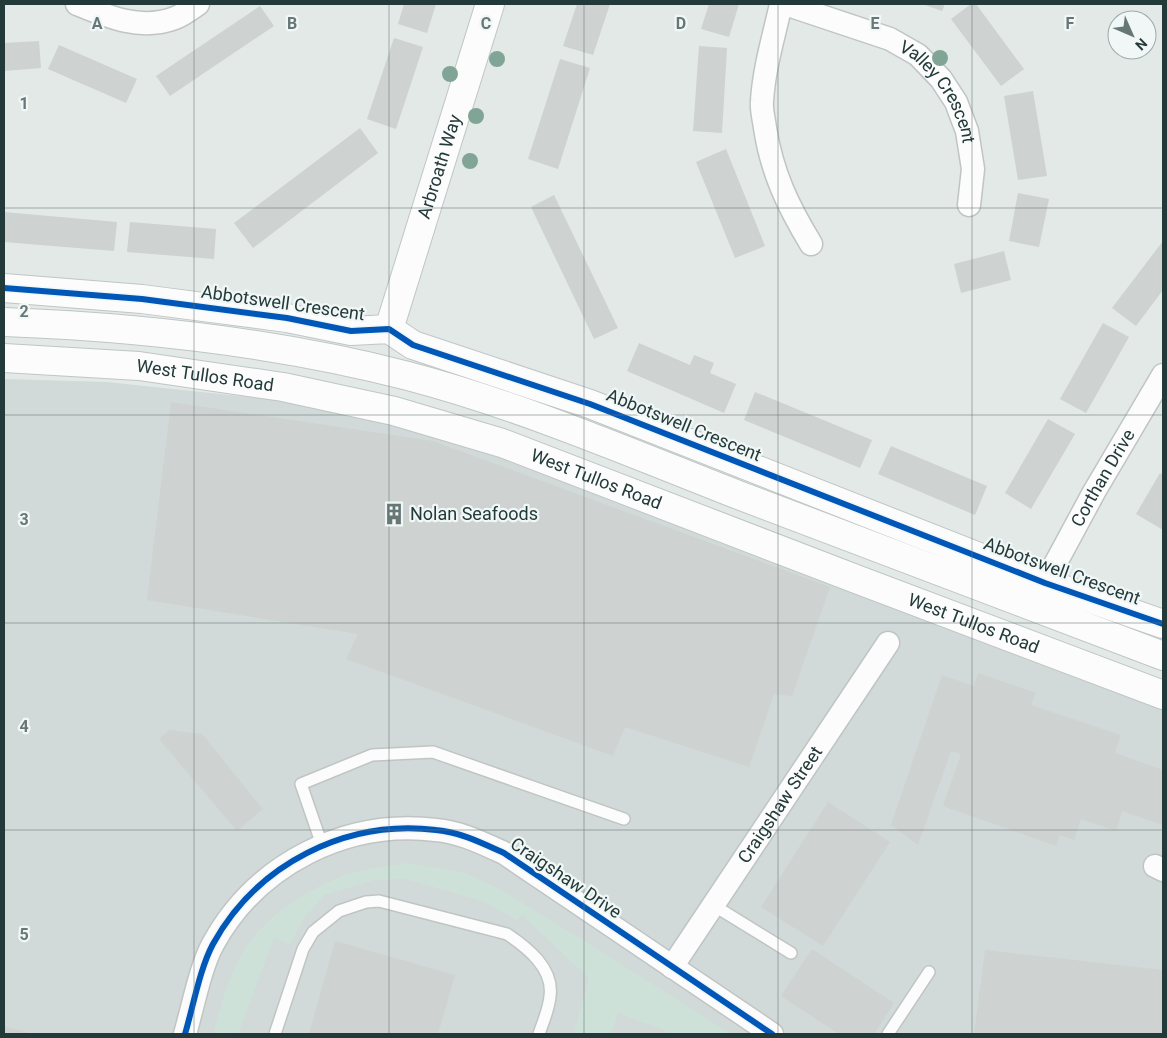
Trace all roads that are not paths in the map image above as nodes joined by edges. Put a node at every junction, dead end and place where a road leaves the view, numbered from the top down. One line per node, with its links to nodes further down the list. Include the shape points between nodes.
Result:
1 (77, 4): 2 (street, via 126,22 158,24 177,18)
2 (198, 4)
3 (490, 4): 10 (main road, Arbroath Way)
4 (781, 4): 7 (street, via 762,104 775,174 790,209)
5 (785, 4): 6 (street, Valley Crescent, via 890,39 918,55 941,79 956,102 967,131 973,169)
6 (969, 205)
7 (811, 244)
8 (4, 288): 10 (main road, Abbotswell Crescent, via 142,299 287,318 351,331)
9 (4, 322): 16 (main road, West Tullos Road, via 181,334 297,351 408,377 522,411)
10 (389, 329): 13 (main road, Abbotswell Crescent, via 413,345 590,404)
11 (4, 358): 17 (main road, West Tullos Road, via 139,366 283,387 394,411 502,443)
12 (1163, 375): 13 (street, Corthan Drive)
13 (1045, 583): 14 (main road, Abbotswell Crescent)
14 (1163, 624)
15 (888, 643): 20 (street, Craigshaw Street)
16 (1163, 656)
17 (1163, 695)
18 (624, 819): 19 (lane, via 433,752 372,755 301,784)
19 (322, 845): 22 (street, Craigshaw Drive, via 396,827 437,830 475,839 504,853); 24 (street, Craigshaw Drive, via 300,856 260,886 242,903 222,930 205,964)
20 (714, 905): 21 (lane); 22 (street, Craigshaw Street)
21 (791, 953)
22 (672, 967): 27 (street, Craigshaw Drive)
23 (929, 972): 28 (lane)
24 (185, 1034)
25 (275, 1034): 26 (lane, via 303,949 313,932 339,911 379,901 507,934 523,945 548,974 550,995)
26 (540, 1034)
27 (772, 1034)
28 (888, 1034)

